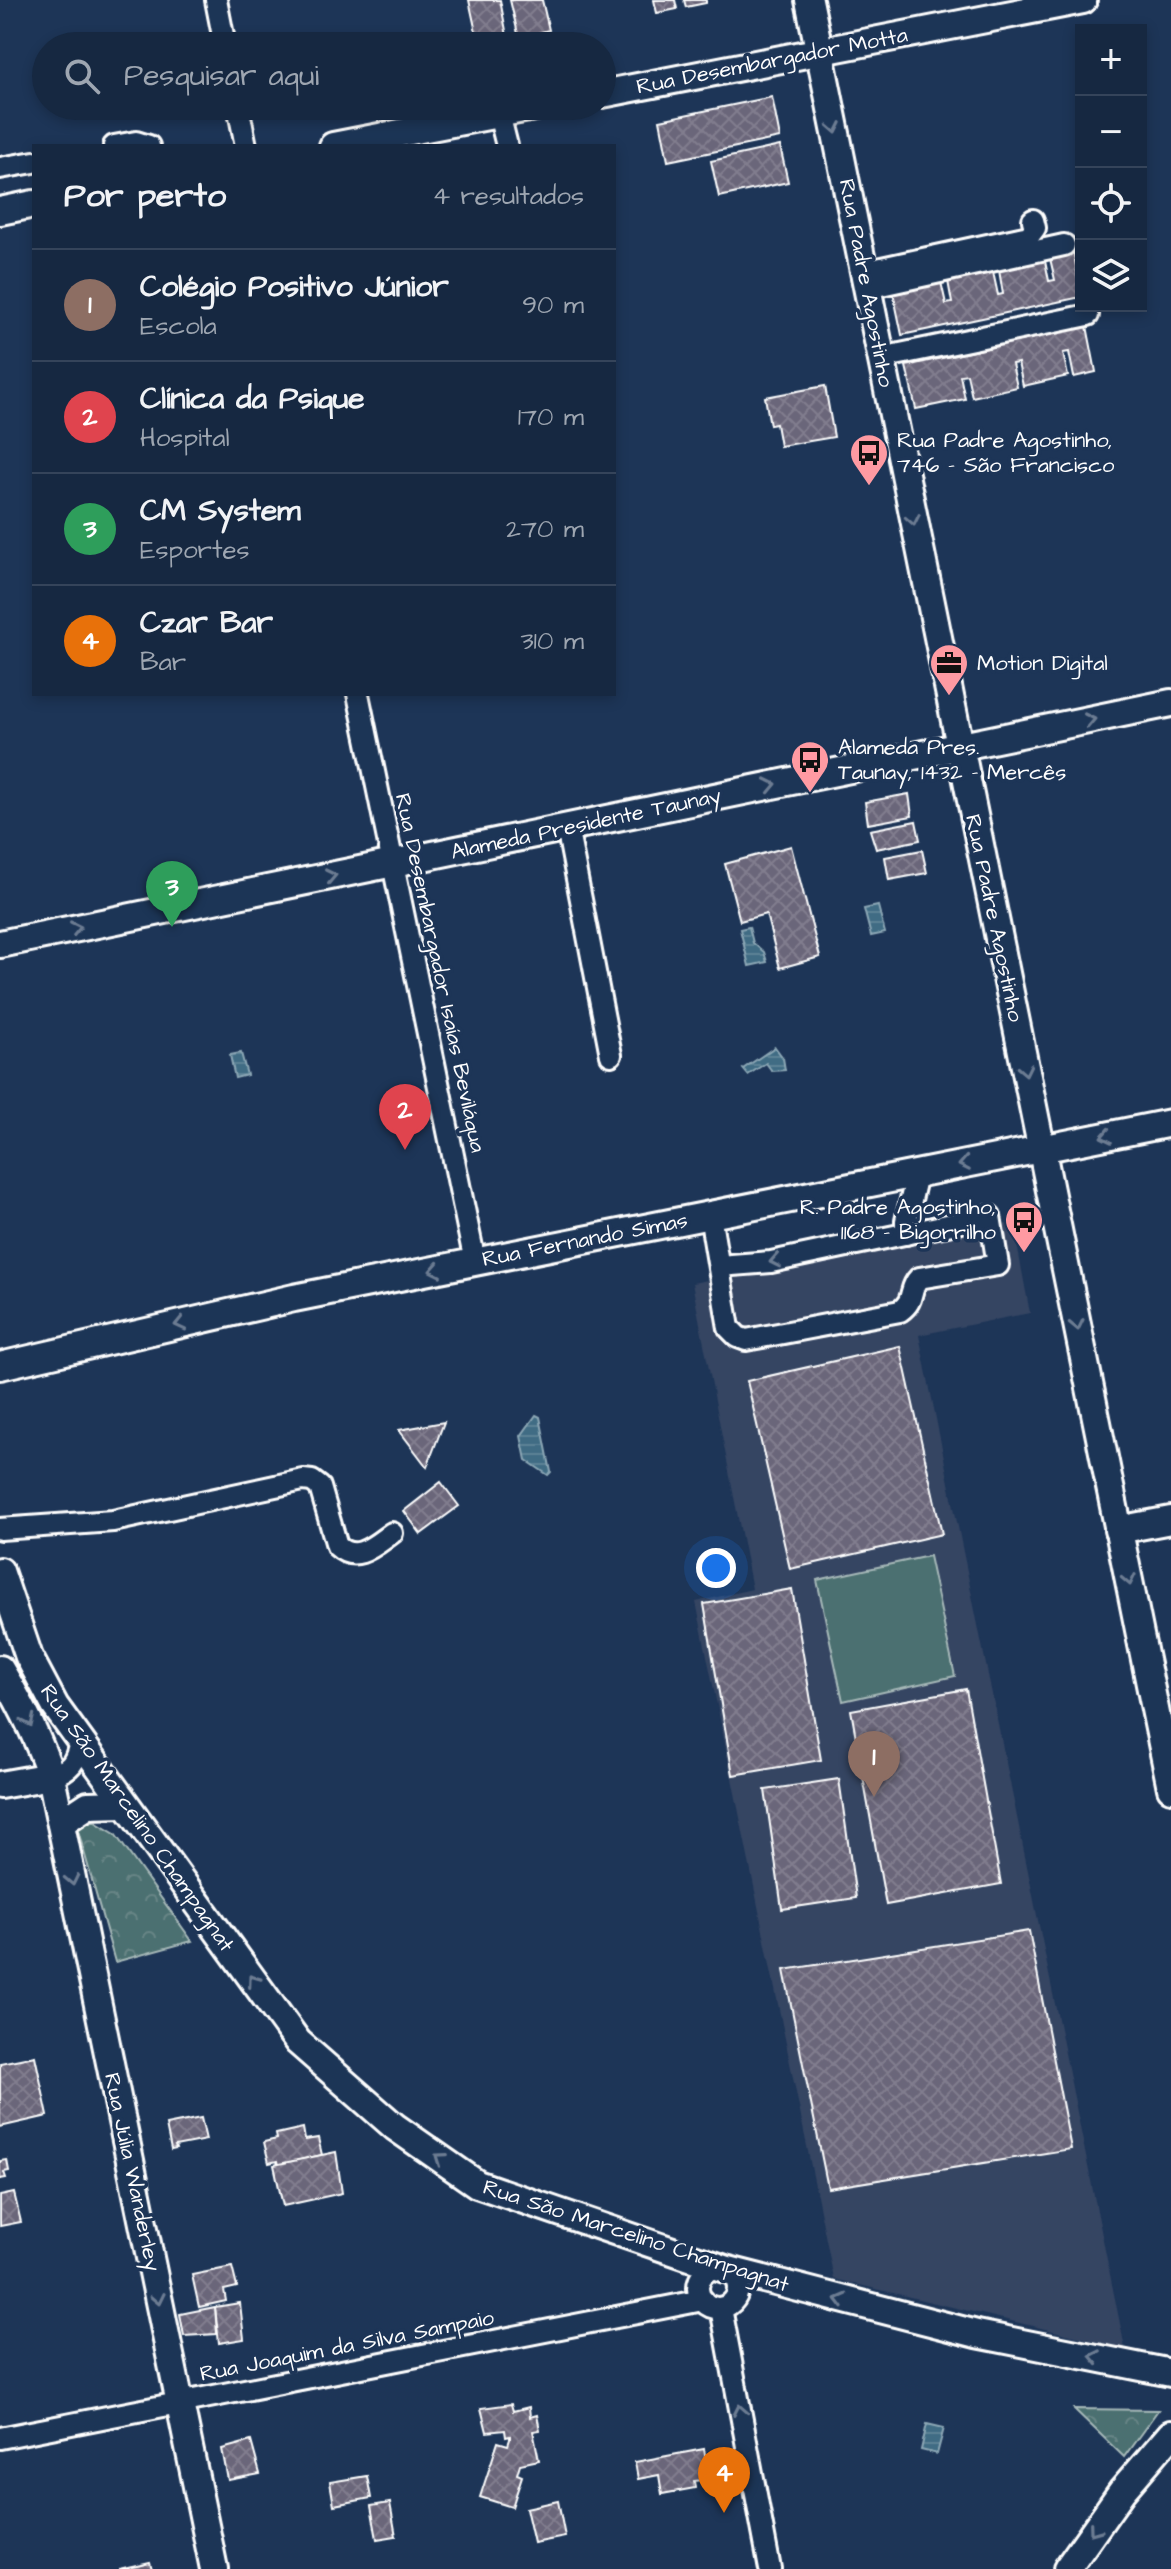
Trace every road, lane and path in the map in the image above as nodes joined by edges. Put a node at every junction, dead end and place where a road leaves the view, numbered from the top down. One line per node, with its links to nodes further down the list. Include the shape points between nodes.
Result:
1 (216, 0): 4 (street)
2 (809, 0): 5 (main road, Rua Padre Agostinho)
3 (1083, 0): 5 (main road, Rua Desembargador Motta)
4 (222, 32)
5 (819, 51): 6 (main road, Rua Desembargador Motta); 19 (main road, Rua Padre Agostinho, one-way to 19)
6 (616, 91)
7 (241, 120): 10 (street)
8 (468, 120): 11 (main road)
9 (500, 120): 12 (street)
10 (246, 144)
11 (343, 144)
12 (506, 144)
13 (32, 162): 14 (street)
14 (0, 168)
15 (32, 204): 16 (main road)
16 (0, 211)
17 (1033, 220): 19 (street, via 1029,236)
18 (1064, 245): 19 (street)
19 (865, 280): 21 (main road, Rua Padre Agostinho)
20 (1088, 315): 21 (street)
21 (881, 358): 24 (main road, Rua Padre Agostinho, one-way to 24)
22 (358, 696): 26 (street, Rua Desembargador Isaías Beviláqua)
23 (1171, 703): 24 (main road, Alameda Presidente Taunay, one-way to 23)
24 (959, 747): 25 (main road, Alameda Presidente Taunay, one-way to 24); 30 (main road, Rua Padre Agostinho, one-way to 30)
25 (567, 827): 26 (main road, Alameda Presidente Taunay); 28 (street)
26 (393, 863): 27 (main road, Alameda Presidente Taunay, one-way to 26); 34 (street, Rua Desembargador Isaías Beviláqua)
27 (0, 944)
28 (611, 1055)
29 (1171, 1123): 30 (main road, Rua Fernando Simas, one-way to 30)
30 (1041, 1149): 31 (main road, Rua Fernando Simas, one-way to 31); 39 (main road, Rua Padre Agostinho, one-way to 39)
31 (917, 1174): 32 (main road, Rua Fernando Simas); 33 (street)
32 (710, 1215): 34 (main road, Rua Fernando Simas); 35 (street)
33 (906, 1234): 35 (street, one-way to 35, via 771,1262); 35 (street, via 990,1216 998,1265 919,1278 909,1305 900,1311 746,1340 729,1328)
34 (475, 1262): 36 (main road, Rua Fernando Simas, one-way to 36)
35 (719, 1266)
36 (0, 1366)
37 (1171, 1520): 39 (main road)
38 (0, 1529): 40 (street, via 113,1521 303,1480 320,1487 337,1546 344,1553 364,1552)
39 (1118, 1530): 46 (main road, Rua Padre Agostinho, one-way to 46)
40 (392, 1533)
41 (0, 1571): 43 (main road, Rua São Marcelino Champagnat, via 39,1681)
42 (0, 1669): 44 (main road, Rua São Marcelino Champagnat, one-way to 44, via 23,1707)
43 (80, 1742): 44 (street, via 77,1759 67,1771); 47 (main road, Rua São Marcelino Champagnat)
44 (51, 1776): 45 (main road); 48 (main road, Rua Júlia Wanderley)
45 (0, 1785)
46 (1171, 1788)
47 (125, 1804): 48 (main road, via 88,1805); 49 (main road, Rua São Marcelino Champagnat, one-way to 47, via 477,2184 395,2127 298,2042)
48 (61, 1823): 52 (main road, Rua Júlia Wanderley, one-way to 52)
49 (725, 2269): 50 (street, via 702,2276 699,2288); 50 (street, via 735,2278 738,2291 733,2303); 51 (main road, Rua São Marcelino Champagnat, one-way to 49, via 977,2334)
50 (712, 2304): 52 (street, Rua Joaquim da Silva Sampaio); 56 (street, one-way to 50)
51 (1171, 2373)
52 (180, 2403): 54 (street, Rua Joaquim da Silva Sampaio); 55 (main road, Rua Júlia Wanderley)
53 (1171, 2434): 57 (main road, one-way to 57, via 1122,2491)
54 (0, 2438)
55 (214, 2569)
56 (770, 2569)
57 (1067, 2569)

